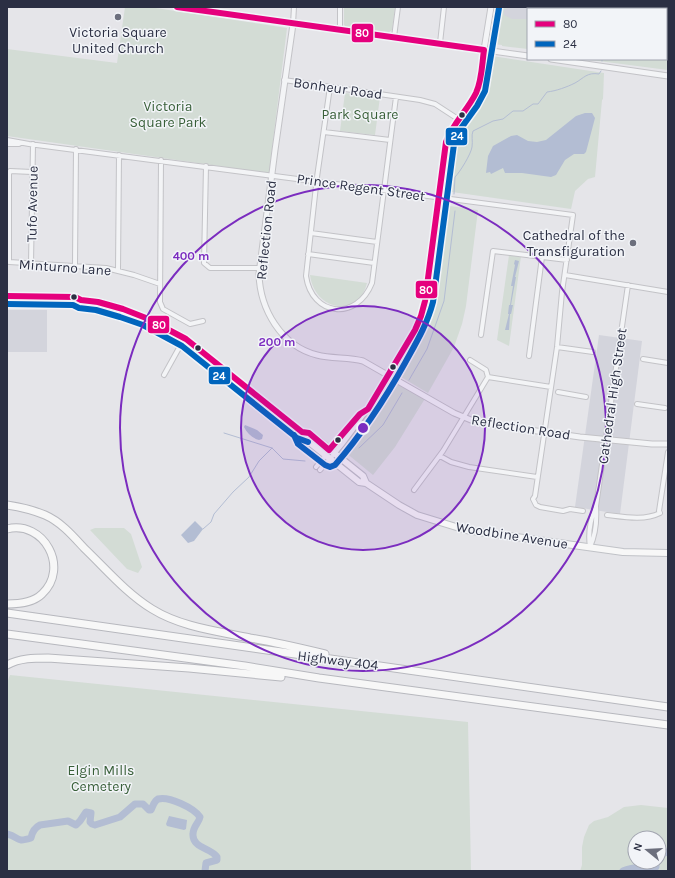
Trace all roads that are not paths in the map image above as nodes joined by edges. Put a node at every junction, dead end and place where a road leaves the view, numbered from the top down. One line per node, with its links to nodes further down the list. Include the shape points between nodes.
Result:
1 (177, 7): 7 (street)
2 (294, 7): 7 (street)
3 (340, 7): 8 (street)
4 (398, 7): 9 (street)
5 (444, 7): 10 (street)
6 (490, 7): 11 (street)
7 (292, 24): 8 (street); 15 (street, Reflection Road)
8 (340, 30): 9 (street)
9 (394, 37): 10 (street)
10 (440, 43): 11 (street)
11 (484, 50): 12 (street); 18 (street, via 478,88)
12 (527, 56)
13 (558, 60): 14 (street)
14 (668, 76)
15 (284, 80): 16 (street, Bonheur Road); 29 (street, Reflection Road)
16 (330, 87): 17 (street, Bonheur Road); 19 (street)
17 (396, 97): 18 (street, Bonheur Road, via 435,104); 21 (street)
18 (458, 118): 32 (street, via 446,142)
19 (324, 132): 21 (street); 30 (street)
20 (7, 140): 23 (street, Prince Regent Street)
21 (390, 140): 31 (street)
22 (7, 144): 23 (street, Prince Regent Street)
23 (31, 144): 24 (street, Prince Regent Street); 28 (street, Tufo Avenue)
24 (76, 150): 25 (street, Prince Regent Street); 40 (street)
25 (119, 155): 26 (street, Prince Regent Street); 42 (street)
26 (161, 160): 27 (street, Prince Regent Street); 44 (street)
27 (206, 166): 29 (street, Prince Regent Street); 41 (street, via 204,263 210,268)
28 (32, 172): 39 (street, Tufo Avenue); 39 (street, Minturno Lane, via 14,170 9,174 9,259 12,263)
29 (271, 175): 30 (street, Prince Regent Street); 41 (street, Reflection Road)
30 (317, 182): 31 (street, Prince Regent Street); 33 (street)
31 (383, 189): 32 (street, Prince Regent Street); 34 (street)
32 (438, 198): 37 (street, Prince Regent Street, via 573,215); 60 (street, via 422,312 415,330)
33 (311, 232): 34 (street); 35 (street)
34 (377, 242): 38 (street)
35 (308, 254): 38 (street); 38 (street, via 306,276 312,296 319,303 335,309 352,307 362,300 372,283)
36 (542, 257): 37 (street); 51 (street, via 493,251); 55 (street)
37 (567, 260): 43 (street)
38 (374, 263)
39 (31, 264): 40 (street, Minturno Lane)
40 (75, 265): 42 (street, Minturno Lane)
41 (260, 268): 60 (street, Reflection Road, via 260,288 266,309 275,325 288,339 316,355 353,358)
42 (118, 270): 44 (street, Minturno Lane)
43 (564, 275): 45 (street); 53 (street)
44 (160, 284): 50 (street, via 160,302 163,309 190,324)
45 (628, 285): 46 (street); 70 (street, Cathedral High Street)
46 (668, 292)
47 (7, 296): 48 (main road, Woodbine Avenue, via 76,297)
48 (81, 300): 49 (main road, Woodbine Avenue, via 75,303); 52 (main road, Woodbine Avenue, via 123,309 146,318)
49 (7, 303)
50 (203, 321)
51 (481, 335)
52 (186, 340): 59 (street); 68 (main road, Woodbine Avenue)
53 (557, 347): 54 (street); 62 (street)
54 (592, 352)
55 (530, 356)
56 (470, 360): 61 (street, via 486,370)
57 (643, 360): 58 (street)
58 (668, 363)
59 (164, 375)
60 (388, 375): 67 (street, Reflection Road); 72 (street, via 363,417)
61 (488, 377): 62 (street); 67 (street)
62 (551, 387): 69 (street)
63 (558, 392): 64 (street)
64 (586, 397)
65 (637, 404): 66 (street)
66 (666, 408)
67 (464, 417): 69 (street, Reflection Road, via 486,424); 74 (street)
68 (302, 432): 72 (main road, Woodbine Avenue, via 309,433); 75 (main road, Woodbine Avenue, via 304,438)
69 (544, 432): 70 (street, Reflection Road); 78 (street)
70 (606, 439): 71 (street, Reflection Road); 87 (street, Cathedral High Street, via 594,538)
71 (668, 444)
72 (332, 451): 75 (street); 79 (main road, Woodbine Avenue, via 363,476)
73 (668, 452): 81 (street)
74 (440, 456): 78 (street, via 468,468); 80 (street)
75 (328, 457): 76 (street); 77 (street); 79 (main road, Woodbine Avenue, via 359,482)
76 (316, 467)
77 (320, 470)
78 (537, 477): 84 (street, via 533,499 540,508)
79 (366, 483): 87 (main road, Woodbine Avenue, via 405,509 440,523 466,530)
80 (414, 490)
81 (662, 490): 82 (street); 85 (street, via 660,514 654,517 628,518)
82 (668, 491)
83 (7, 505): 92 (highway, via 35,511 56,521 68,530 125,589 152,609 168,617 214,631)
84 (583, 511)
85 (607, 515)
86 (7, 529): 89 (highway, via 24,529 34,532 43,539 50,549 54,572 42,594 30,601)
87 (590, 547): 88 (main road, Woodbine Avenue, via 623,552)
88 (668, 553)
89 (7, 604)
90 (7, 613): 92 (highway, Highway 404)
91 (7, 634): 94 (highway, Highway 404)
92 (360, 662): 95 (highway, Highway 404)
93 (7, 665): 94 (highway, via 25,659 48,658 310,680)
94 (319, 678): 96 (highway, Highway 404)
95 (668, 707)
96 (668, 725)

